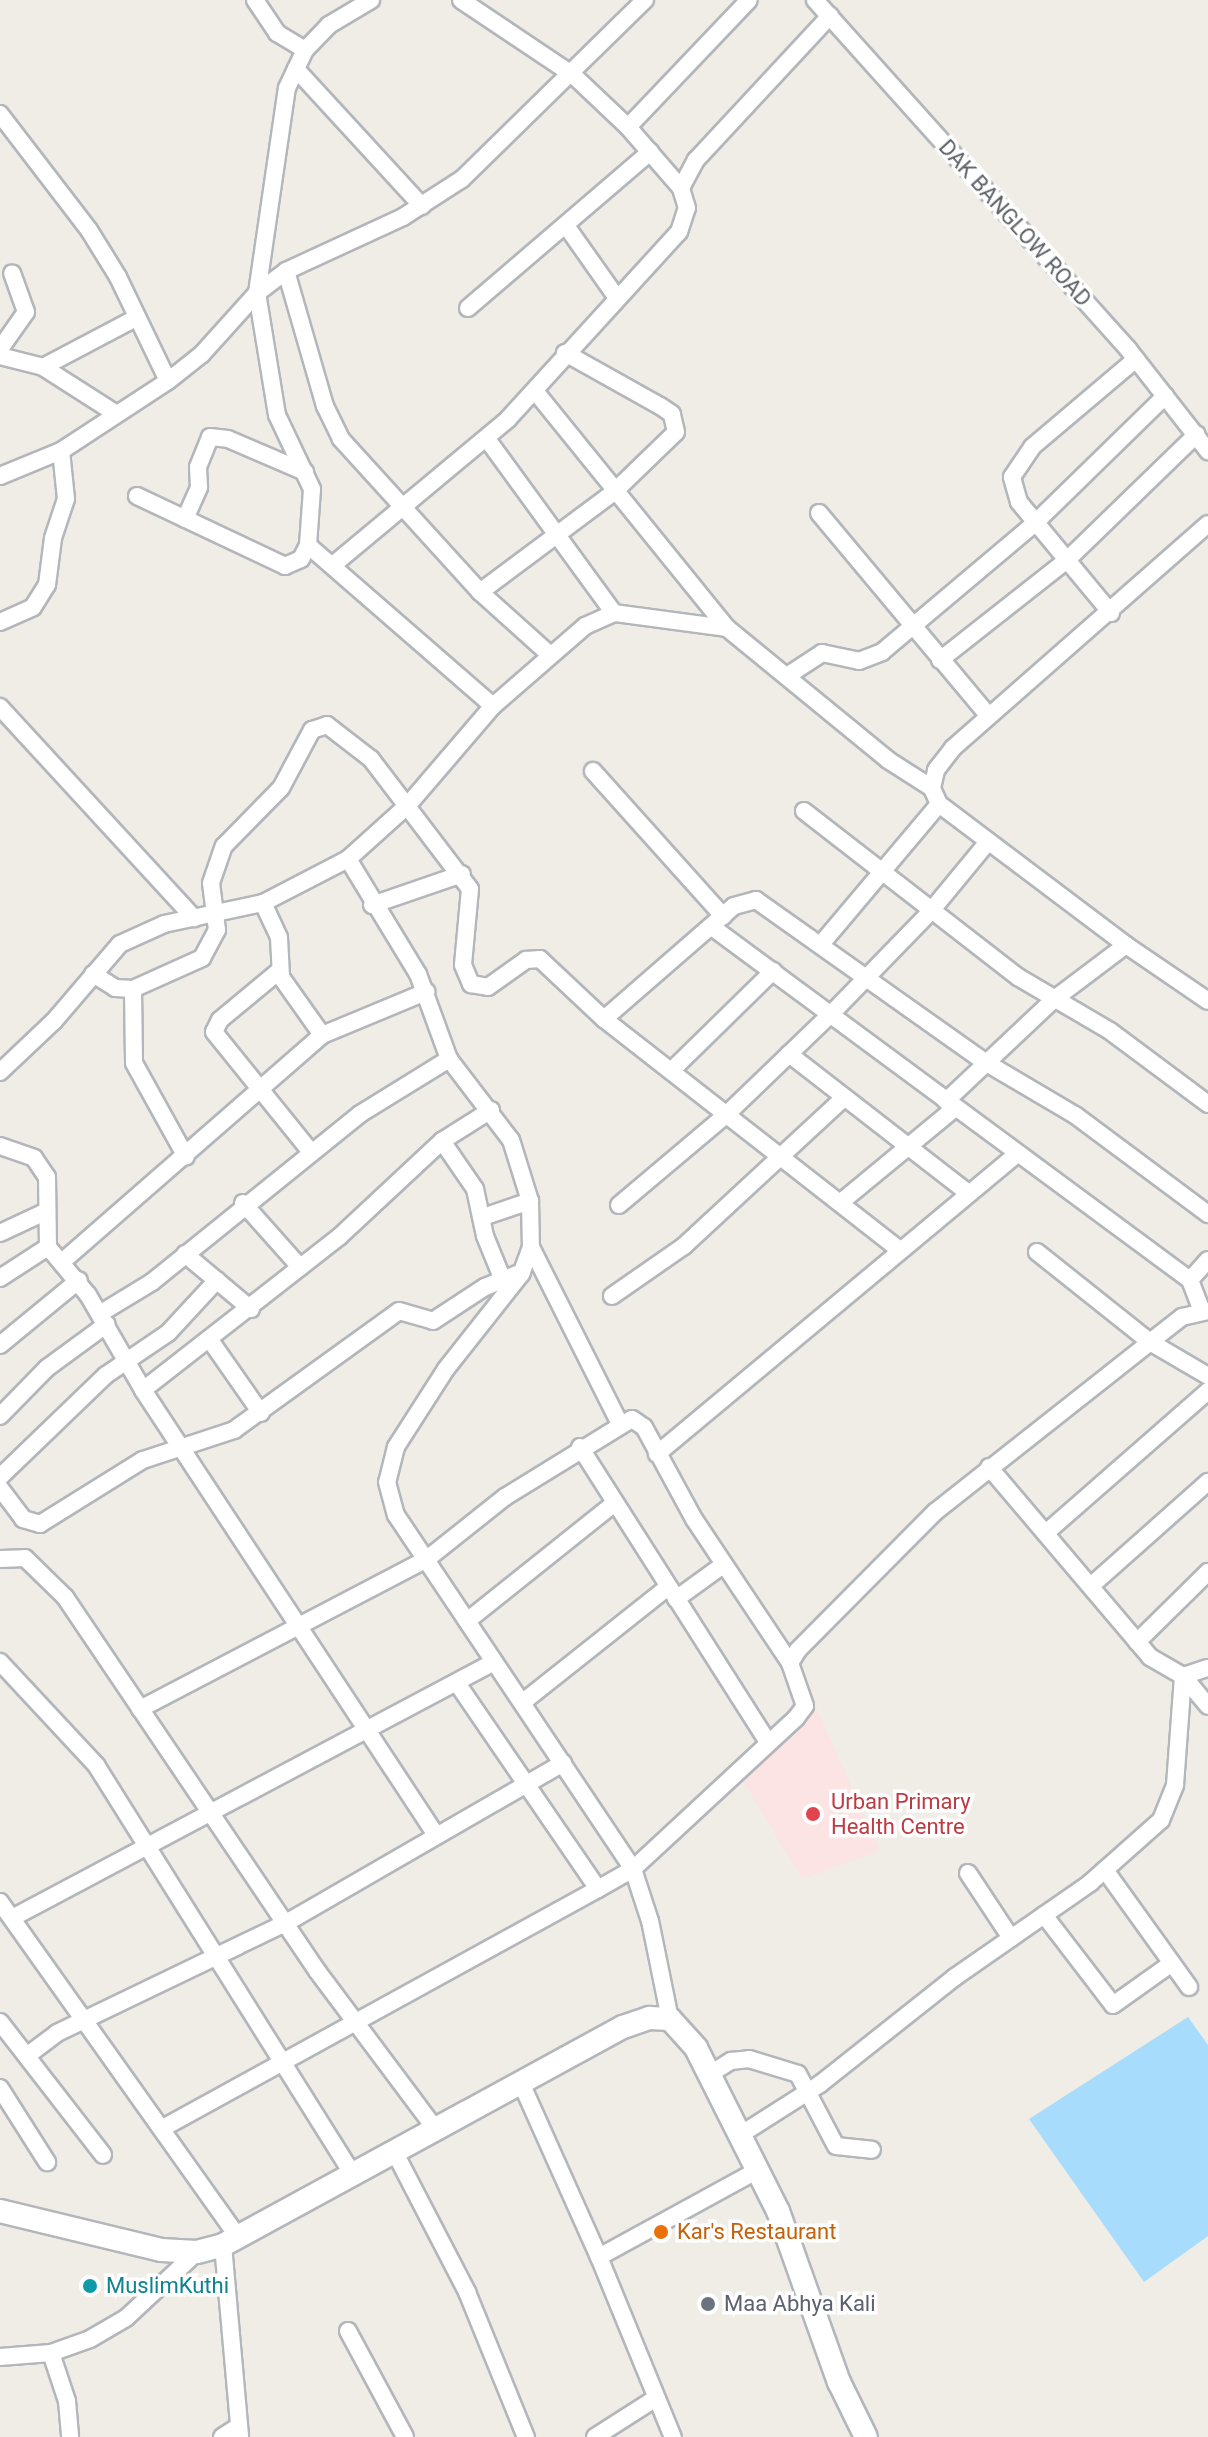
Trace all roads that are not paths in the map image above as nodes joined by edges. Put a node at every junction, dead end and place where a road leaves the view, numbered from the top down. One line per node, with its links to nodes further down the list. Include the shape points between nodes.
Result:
1 (255, 0): 8 (street, via 277,33)
2 (371, 0): 8 (street, via 329,25)
3 (461, 0): 10 (street)
4 (645, 0): 10 (street)
5 (749, 0): 12 (street)
6 (815, 0): 7 (street, DAK BANGLOW ROAD)
7 (830, 16): 14 (street, via 729,120); 26 (street, DAK BANGLOW ROAD)
8 (305, 50): 9 (street)
9 (296, 69): 15 (street); 19 (street, via 279,123)
10 (573, 75): 12 (street); 15 (street, via 462,179)
11 (0, 114): 22 (street, via 89,230)
12 (628, 127): 13 (street)
13 (650, 152): 14 (street); 16 (street)
14 (681, 188): 20 (street, via 687,208 679,232)
15 (422, 206): 17 (street)
16 (567, 227): 20 (street); 21 (street)
17 (286, 271): 19 (street); 40 (street, via 335,428 363,469)
18 (12, 273): 23 (street, via 26,312)
19 (257, 293): 28 (street, via 202,354); 36 (street, via 277,415)
20 (617, 298): 24 (street)
21 (468, 308)
22 (136, 318): 27 (street); 28 (street)
23 (0, 349)
24 (565, 353): 29 (street); 38 (street, via 660,406 676,421 667,441)
25 (0, 356): 27 (street)
26 (1136, 359): 30 (street, DAK BANGLOW ROAD); 43 (street, via 1019,461 1012,488)
27 (43, 367): 31 (street)
28 (168, 381): 31 (street)
29 (535, 391): 33 (street); 38 (street)
30 (1165, 396): 32 (street, DAK BANGLOW ROAD); 43 (street)
31 (115, 413): 34 (street)
32 (1197, 434): 35 (street, DAK BANGLOW ROAD); 47 (street)
33 (487, 439): 40 (street); 45 (street)
34 (61, 451): 37 (street); 52 (street, via 66,499 43,597)
35 (1208, 451)
36 (306, 472): 42 (street, via 228,439 210,437); 46 (street, via 312,489)
37 (0, 476)
38 (614, 492): 45 (street); 54 (street)
39 (137, 496): 42 (street)
40 (403, 508): 48 (street); 49 (street)
41 (819, 513): 53 (street)
42 (185, 519): 46 (street, via 285,566 301,559)
43 (1035, 523): 47 (street); 53 (street)
44 (1208, 524): 51 (street)
45 (557, 535): 49 (street); 50 (street)
46 (308, 545): 48 (street)
47 (1066, 561): 51 (street); 56 (street)
48 (333, 565): 58 (street)
49 (480, 592): 55 (street)
50 (614, 613): 54 (street); 55 (street, via 585,626)
51 (1111, 613): 60 (street)
52 (0, 622)
53 (913, 627): 56 (street); 57 (street, via 869,660 822,653)
54 (727, 628): 57 (street)
55 (549, 654): 58 (street)
56 (940, 660): 60 (street)
57 (787, 676): 62 (street)
58 (493, 706): 63 (street)
59 (0, 707): 73 (street)
60 (987, 714): 62 (street, via 936,770)
61 (593, 771): 74 (street)
62 (935, 796): 65 (street); 68 (street)
63 (408, 805): 66 (street); 67 (street); 72 (street, via 356,743 338,729 320,725 281,788 224,846 211,883)
64 (804, 811): 68 (street)
65 (987, 843): 71 (street); 76 (street)
66 (348, 859): 69 (street); 70 (street)
67 (462, 874): 70 (street); 86 (street, via 473,905 463,965 471,984 488,987 526,960 540,959)
68 (881, 875): 71 (street); 75 (street)
69 (263, 903): 72 (street); 77 (street, via 279,938)
70 (372, 905): 82 (street)
71 (931, 911): 80 (street); 83 (street)
72 (217, 915): 73 (street); 81 (street, via 212,946 202,958)
73 (194, 918): 79 (street, via 140,932 120,944)
74 (717, 922): 75 (street, via 745,899 756,900); 78 (street); 86 (street)
75 (822, 943): 80 (street)
76 (1126, 945): 83 (street); 84 (street)
77 (279, 971): 87 (street); 93 (street, via 220,1020 214,1032)
78 (773, 971): 85 (street); 91 (street)
79 (93, 974): 81 (street, via 115,988); 92 (street, via 54,1021)
80 (868, 975): 85 (street); 90 (street)
81 (133, 989): 104 (street, via 134,1063)
82 (426, 992): 87 (street); 89 (street)
83 (1053, 1000): 90 (street); 96 (street, via 1110,1031)
84 (1208, 1001)
85 (831, 1014): 88 (street); 95 (street)
86 (604, 1019): 91 (street)
87 (322, 1035): 93 (street)
88 (789, 1054): 94 (street); 98 (street)
89 (449, 1059): 97 (street); 102 (street, via 399,1086)
90 (985, 1062): 95 (street); 112 (street, via 1075,1115)
91 (671, 1071): 98 (street)
92 (0, 1072)
93 (263, 1089): 102 (street); 104 (street)
94 (844, 1098): 101 (street); 105 (street)
95 (950, 1104): 101 (street); 103 (street)
96 (1208, 1104)
97 (491, 1110): 99 (street); 107 (street, via 511,1140)
98 (727, 1114): 105 (street); 110 (street)
99 (442, 1141): 113 (street, via 475,1189); 122 (street)
100 (0, 1146): 111 (street, via 34,1158 47,1177)
101 (908, 1148): 106 (street); 108 (street)
102 (311, 1152): 109 (street)
103 (1017, 1154): 106 (street); 128 (street)
104 (186, 1157): 121 (street)
105 (784, 1157): 108 (street); 129 (street, via 684,1246)
106 (968, 1193): 117 (street)
107 (530, 1201): 113 (street); 116 (street)
108 (841, 1202): 117 (street)
109 (243, 1203): 119 (street); 122 (street)
110 (619, 1205)
111 (47, 1211): 114 (street); 115 (street)
112 (1208, 1214)
113 (483, 1217): 127 (street)
114 (0, 1233)
115 (48, 1247): 121 (street); 124 (street)
116 (531, 1247): 123 (street); 142 (street)
117 (900, 1250): 145 (street)
118 (1037, 1252): 134 (street)
119 (185, 1254): 126 (street); 132 (street)
120 (1208, 1260): 128 (street)
121 (63, 1261): 125 (street)
122 (300, 1267): 130 (street)
123 (522, 1272): 127 (street); 153 (street, via 446,1369 396,1447 387,1482 396,1515)
124 (0, 1278)
125 (79, 1280): 132 (street); 135 (street)
126 (217, 1280): 130 (street); 136 (street, via 168,1333)
127 (503, 1280): 140 (street, via 433,1321 399,1311)
128 (1190, 1280): 131 (street)
129 (612, 1296)
130 (251, 1309): 133 (street)
131 (1205, 1311): 134 (street, via 1182,1317)
132 (104, 1319): 136 (street); 141 (street)
133 (210, 1340): 138 (street); 140 (street)
134 (1150, 1342): 137 (street); 146 (street)
135 (0, 1345)
136 (125, 1361): 138 (street); 147 (street)
137 (1208, 1376)
138 (143, 1390): 144 (street)
139 (1208, 1391): 151 (street)
140 (261, 1413): 144 (street)
141 (0, 1416)
142 (620, 1424): 143 (street); 145 (street, via 638,1422)
143 (580, 1447): 150 (street); 153 (street)
144 (184, 1449): 149 (street, via 143,1460 40,1524 23,1519); 159 (street)
145 (657, 1454): 154 (street)
146 (989, 1467): 151 (street); 163 (street, via 857,1587)
147 (0, 1477)
148 (1208, 1482): 156 (street)
149 (0, 1488)
150 (615, 1503): 157 (street); 158 (street)
151 (1048, 1531): 156 (street)
152 (0, 1559): 169 (street, via 25,1558 48,1577)
153 (427, 1559): 158 (street); 159 (street)
154 (723, 1565): 157 (street); 163 (street)
155 (1208, 1572): 160 (street)
156 (1093, 1584): 160 (street)
157 (672, 1593): 167 (street); 171 (street)
158 (467, 1621): 162 (street)
159 (302, 1628): 169 (street); 170 (street)
160 (1137, 1642): 165 (street, via 1150,1657)
161 (0, 1662): 176 (street, via 96,1765)
162 (494, 1662): 166 (street); 167 (street)
163 (790, 1663): 171 (street, via 805,1706)
164 (1208, 1668): 165 (street)
165 (1183, 1676): 168 (street); 178 (street, via 1171,1797 1161,1820)
166 (457, 1683): 170 (street); 173 (street)
167 (523, 1702): 172 (street)
168 (1208, 1706)
169 (140, 1709): 174 (street)
170 (370, 1730): 174 (street); 175 (street)
171 (768, 1742): 177 (street)
172 (563, 1763): 173 (street); 177 (street)
173 (524, 1785): 175 (street); 180 (street)
174 (213, 1813): 176 (street); 184 (street)
175 (436, 1835): 184 (street)
176 (151, 1847): 183 (street); 186 (street)
177 (633, 1869): 180 (street); 190 (street, via 650,1921)
178 (1105, 1870): 182 (street); 187 (street)
179 (968, 1873): 185 (street)
180 (598, 1889): 191 (street)
181 (0, 1902): 183 (street)
182 (1044, 1915): 185 (street); 187 (street, via 1113,2005)
183 (12, 1918): 189 (street)
184 (286, 1923): 186 (street); 191 (street)
185 (1011, 1938): 198 (street, via 820,2084)
186 (214, 1955): 189 (street); 194 (street)
187 (1172, 1963): 188 (street)
188 (1189, 1987)
189 (87, 2018): 193 (street); 199 (street)
190 (670, 2019): 195 (main road, via 690,2037); 196 (main road, via 649,2018 623,2027)
191 (353, 2024): 194 (street); 200 (street)
192 (3, 2033): 193 (street)
193 (28, 2055): 204 (street)
194 (281, 2062): 199 (street); 207 (street)
195 (710, 2074): 198 (street, via 731,2061 749,2059 798,2074); 201 (main road)
196 (522, 2085): 200 (main road); 211 (street)
197 (0, 2088): 205 (street)
198 (805, 2090): 201 (street); 202 (street, via 836,2146)
199 (163, 2128): 209 (street)
200 (437, 2131): 203 (main road)
201 (740, 2135): 206 (main road)
202 (872, 2150)
203 (394, 2151): 207 (main road); 220 (street, via 467,2292)
204 (103, 2155)
205 (47, 2162)
206 (758, 2170): 211 (street); 223 (main road, via 839,2382)
207 (352, 2173): 209 (main road)
208 (0, 2211): 210 (main road, via 75,2232)
209 (231, 2241): 210 (main road); 216 (street)
210 (197, 2252): 213 (street, via 126,2318)
211 (599, 2257): 215 (street)
212 (348, 2331): 219 (street)
213 (51, 2353): 214 (street); 217 (street, via 67,2401)
214 (0, 2357)
215 (656, 2398): 221 (street); 222 (street)
216 (240, 2432): 218 (street)
217 (70, 2437)
218 (222, 2437)
219 (405, 2437)
220 (526, 2437)
221 (595, 2437)
222 (673, 2437)
223 (866, 2437)

